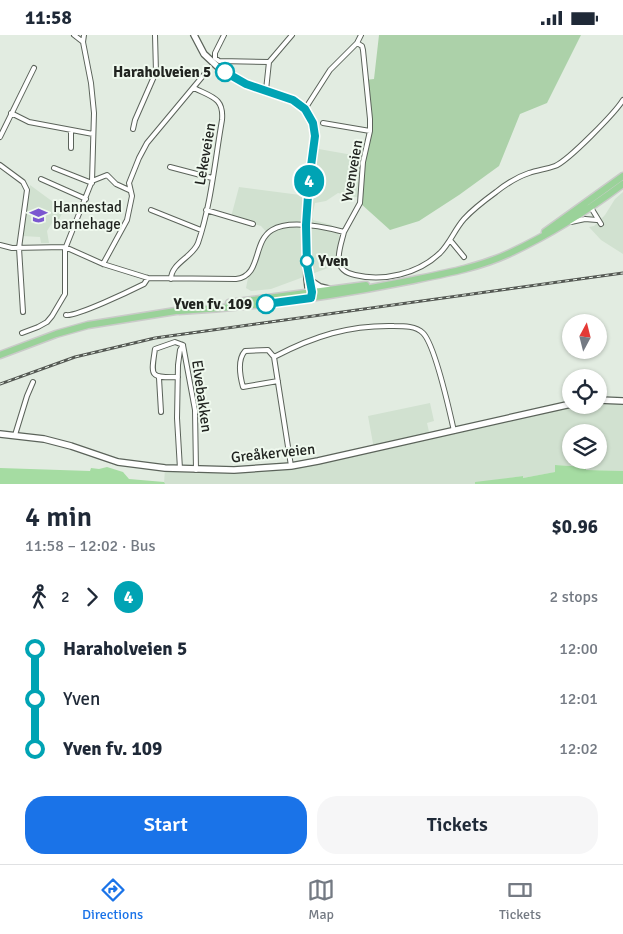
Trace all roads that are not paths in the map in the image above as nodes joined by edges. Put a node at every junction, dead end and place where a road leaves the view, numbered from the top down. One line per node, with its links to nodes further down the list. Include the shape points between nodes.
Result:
1 (74, 35): 8 (street)
2 (84, 35): 8 (street)
3 (155, 35): 19 (street, via 156,72)
4 (194, 35): 14 (main road, via 204,54 219,68 246,84)
5 (224, 35): 10 (street, via 214,53 221,62)
6 (292, 35): 10 (street)
7 (361, 35): 9 (street)
8 (83, 42): 22 (street, via 91,83)
9 (357, 43): 16 (street, via 330,70); 21 (street, Yvenveien, via 363,50)
10 (269, 62): 14 (street)
11 (34, 68): 17 (street)
12 (207, 71): 13 (street)
13 (194, 88): 29 (street, Lekeveien, via 218,100 223,111); 33 (street, via 147,143 132,174)
14 (266, 90): 16 (main road, via 293,100)
15 (623, 100): 45 (street, via 560,163 522,175 498,191 468,215)
16 (305, 109): 42 (main road, via 313,123 315,136)
17 (10, 113): 20 (street, via 26,122); 23 (street)
18 (324, 123): 21 (street, Yvenveien)
19 (133, 129)
20 (71, 131): 22 (street); 24 (street)
21 (370, 131): 44 (street, Yvenveien, via 363,161 360,203)
22 (93, 134): 31 (street)
23 (0, 137)
24 (71, 148)
25 (0, 165): 49 (street, via 23,182 27,190)
26 (170, 167): 29 (street)
27 (54, 168): 31 (street)
28 (623, 176): 35 (main road)
29 (212, 178): 36 (street, Lekeveien)
30 (41, 179): 34 (street)
31 (92, 182): 33 (street, via 107,175 116,184); 34 (street)
32 (623, 183): 35 (main road)
33 (130, 190): 51 (street, via 132,199 127,220)
34 (86, 199): 48 (street)
35 (589, 205): 38 (street); 39 (main road); 46 (main road)
36 (206, 209): 40 (street); 43 (street, Lekeveien)
37 (151, 210): 43 (street)
38 (597, 220): 39 (street); 41 (street)
39 (568, 223): 46 (main road)
40 (253, 224)
41 (601, 224)
42 (306, 225): 44 (street); 52 (main road); 54 (street, via 284,225 271,230 261,241 253,268 244,277)
43 (201, 231): 54 (street, Lekeveien, via 196,248 173,270)
44 (344, 232): 45 (street, Yvenveien, via 339,266 353,275 371,278 399,275 421,267 440,253)
45 (450, 240): 50 (street)
46 (530, 243): 56 (main road, via 468,268)
47 (0, 245): 49 (street)
48 (65, 247): 49 (street); 51 (street); 61 (street, via 66,294 46,322)
49 (19, 248): 59 (street)
50 (464, 257)
51 (103, 264): 53 (street)
52 (307, 265): 55 (main road); 58 (main road)
53 (148, 278): 54 (street); 60 (street, via 144,284 86,311)
54 (171, 279)
55 (311, 281): 57 (main road); 58 (main road)
56 (407, 281): 57 (main road); 58 (main road)
57 (330, 289): 58 (main road)
58 (310, 294): 63 (main road, via 251,305 179,311 88,325)
59 (22, 312)
60 (66, 315)
61 (22, 333)
62 (183, 345): 65 (street); 66 (street, Elvebakken, via 175,342 155,349 152,369); 78 (street, Elvebakken, via 196,410)
63 (0, 355)
64 (274, 357): 67 (street); 67 (street, via 264,349 245,351 240,360 242,382 243,387); 73 (street, via 318,336 356,327 415,328 424,334 434,353)
65 (178, 377): 66 (street, Elvebakken); 77 (street)
66 (159, 378): 72 (street)
67 (278, 381): 76 (street)
68 (33, 382): 75 (street)
69 (607, 400): 70 (main road)
70 (623, 401)
71 (562, 406): 73 (main road, Greåkerveien)
72 (161, 412)
73 (454, 431): 76 (main road, Greåkerveien)
74 (0, 434): 75 (main road, Greåkerveien)
75 (16, 435): 77 (main road, Greåkerveien, via 57,442 118,462)
76 (291, 466): 78 (main road, Greåkerveien, via 234,471)
77 (180, 469): 78 (main road, Greåkerveien)
78 (196, 470)

